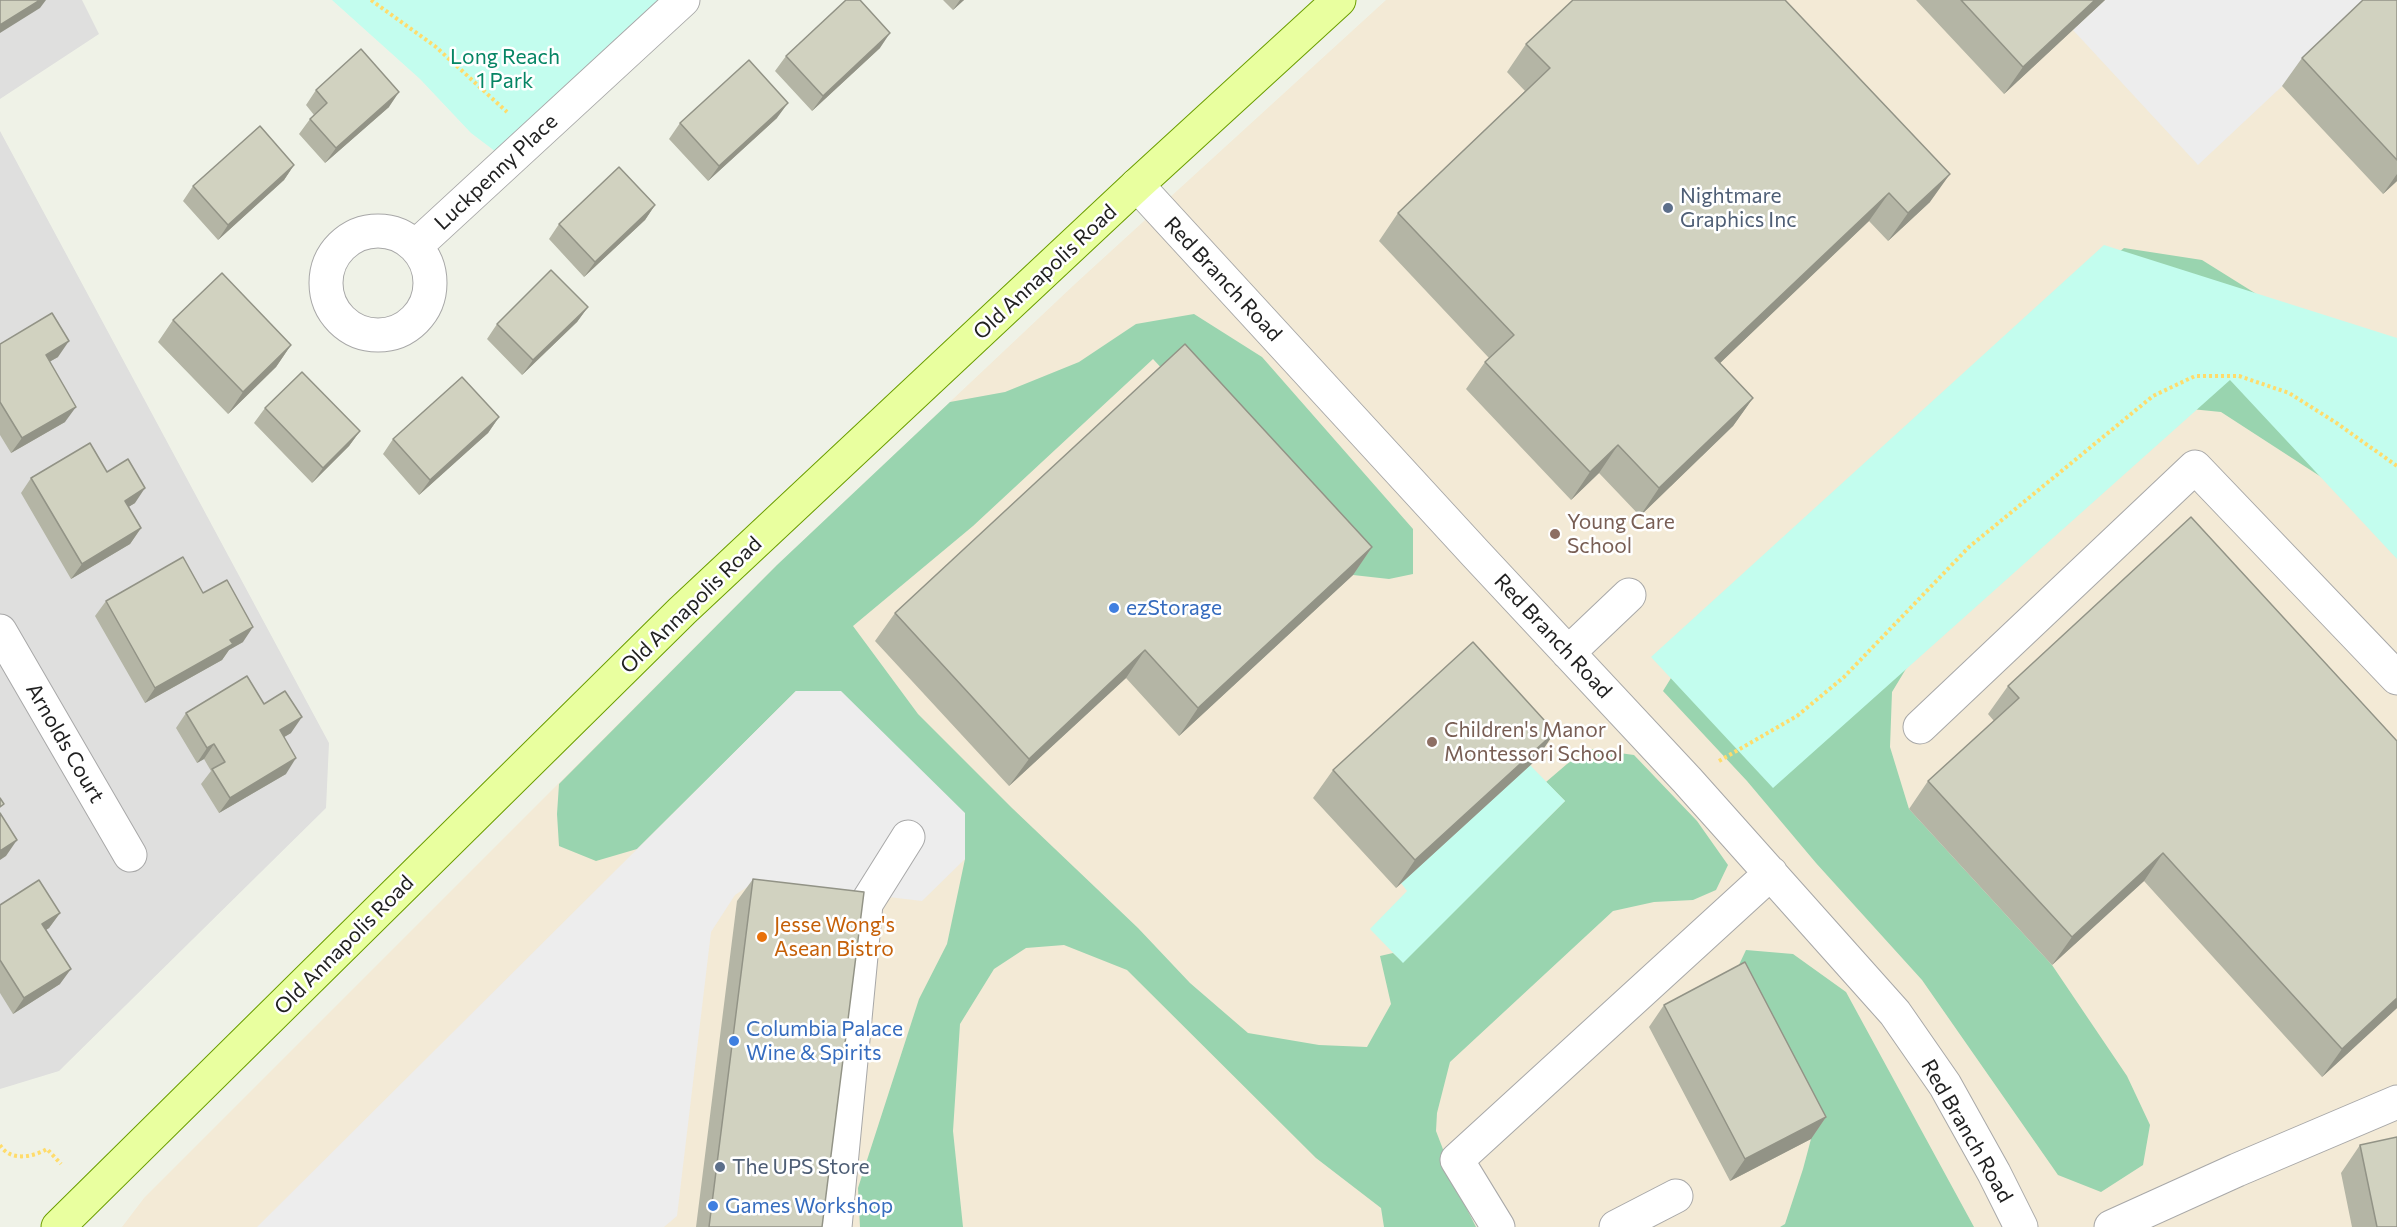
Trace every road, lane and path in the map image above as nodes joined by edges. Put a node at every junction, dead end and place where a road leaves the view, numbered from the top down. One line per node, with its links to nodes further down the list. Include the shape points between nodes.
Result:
1 (371, 0): 4 (path, via 436,47)
2 (683, 0): 4 (street, Luckpenny Place)
3 (1339, 0): 5 (main road, Old Annapolis Road)
4 (533, 138): 6 (street, Luckpenny Place)
5 (1137, 185): 10 (street, Red Branch Road); 21 (main road, Old Annapolis Road, via 682,611)
6 (416, 246)
7 (2397, 466): 13 (path, via 2289,393 2239,376 2195,376 2153,396 1969,547 1845,677 1797,716)
8 (1629, 595): 10 (street)
9 (0, 631): 15 (street, Arnolds Court)
10 (1568, 653): 13 (street, Red Branch Road)
11 (2397, 678): 12 (street, via 2195,467)
12 (1920, 727)
13 (1687, 780): 16 (street, Red Branch Road)
14 (908, 837): 22 (street, via 866,904)
15 (130, 855)
16 (1771, 873): 23 (street, via 1457,1160); 25 (street, Red Branch Road, via 1894,1013 1933,1067)
17 (2397, 1102): 26 (street)
18 (0, 1145): 19 (path, via 18,1156 34,1156 47,1149)
19 (62, 1164)
20 (1676, 1197): 24 (street)
21 (58, 1227)
22 (835, 1227)
23 (1498, 1227)
24 (1616, 1227)
25 (2020, 1227)
26 (2111, 1227)

